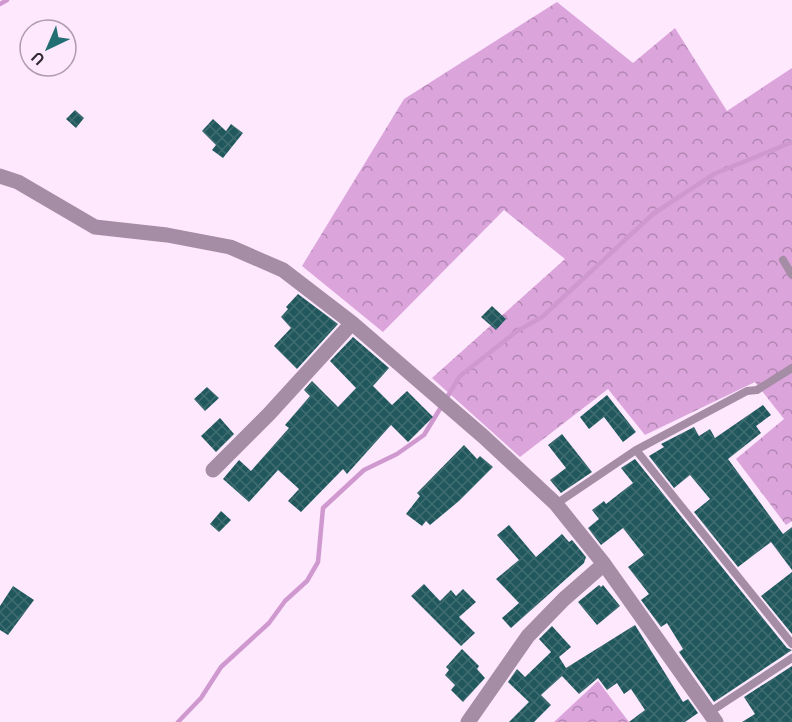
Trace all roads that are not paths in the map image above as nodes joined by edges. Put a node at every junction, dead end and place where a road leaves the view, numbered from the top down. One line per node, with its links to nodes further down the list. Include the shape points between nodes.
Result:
1 (0, 176): 4 (street, via 18,182 95,227 201,241 259,258 283,270)
2 (783, 260): 3 (lane)
3 (792, 275)
4 (352, 323): 7 (street); 8 (street)
5 (792, 368): 6 (lane, via 757,390 747,391)
6 (636, 450): 8 (lane); 10 (lane)
7 (213, 470)
8 (556, 504): 9 (street)
9 (604, 564): 12 (street); 13 (street, via 528,636)
10 (792, 644)
11 (792, 658): 12 (lane)
12 (713, 717)
13 (468, 722)

